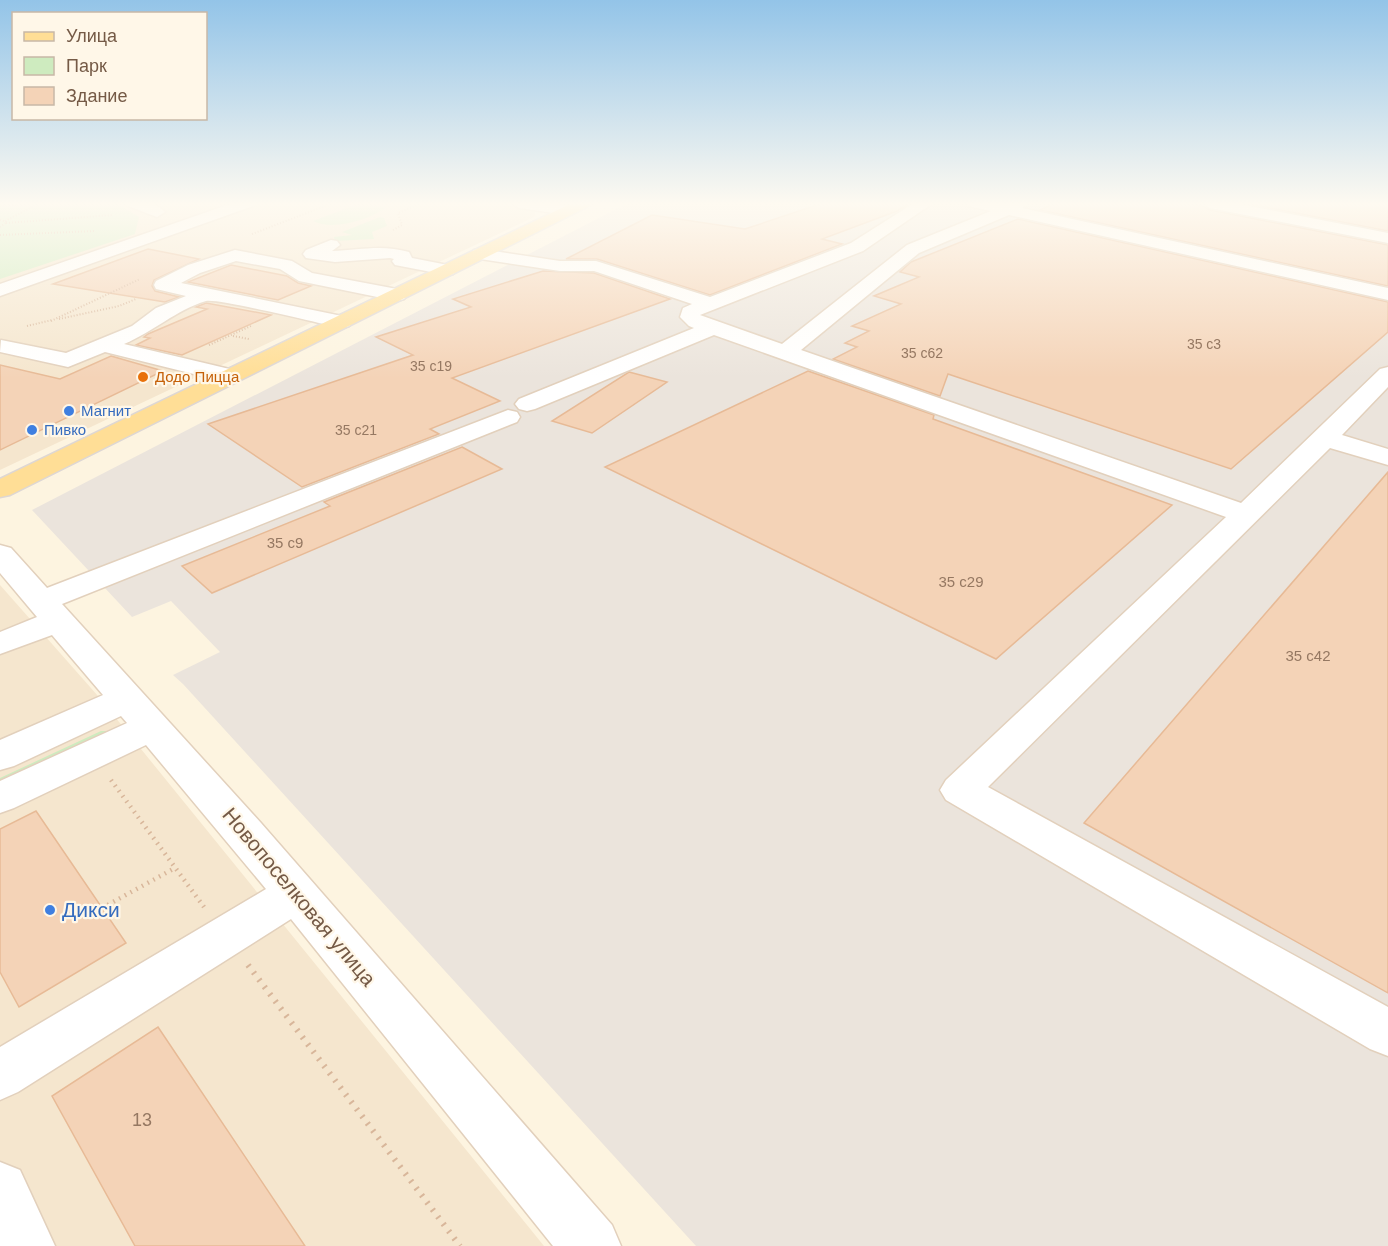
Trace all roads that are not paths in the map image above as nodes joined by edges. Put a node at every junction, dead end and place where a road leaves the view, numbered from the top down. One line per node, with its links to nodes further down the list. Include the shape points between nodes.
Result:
1 (82, 261): 11 (street)
2 (217, 261): 12 (street, via 163,285)
3 (270, 261): 13 (street, via 286,264 306,277)
4 (402, 261): 10 (street)
5 (465, 261): 10 (main road)
6 (528, 261): 15 (street, via 596,266)
7 (821, 261): 15 (street)
8 (898, 261): 20 (street)
9 (1249, 261): 14 (street)
10 (447, 270): 13 (main road)
11 (0, 290)
12 (207, 294): 16 (street); 18 (street, via 163,312 139,330)
13 (397, 294): 16 (main road)
14 (1388, 294)
15 (711, 304): 17 (street, via 690,312 690,317)
16 (342, 322): 22 (main road)
17 (713, 328): 20 (street); 28 (street)
18 (103, 345): 19 (street, via 68,360); 22 (street)
19 (1, 346)
20 (785, 352): 26 (street)
21 (1388, 374): 23 (street)
22 (230, 376): 25 (main road)
23 (1325, 438): 24 (street); 26 (street)
24 (1388, 457)
25 (0, 489)
26 (1246, 514): 34 (street, via 960,790)
27 (0, 554): 28 (street, Новопоселковая улица)
28 (51, 610): 29 (street); 30 (street, Новопоселковая улица)
29 (0, 644)
30 (141, 712): 31 (street); 32 (street, via 92,754); 33 (street, Новопоселковая улица)
31 (0, 756)
32 (0, 798)
33 (296, 893): 35 (street); 38 (street, Новопоселковая улица)
34 (1388, 1033)
35 (0, 1075)
36 (0, 1191): 37 (street)
37 (25, 1246)
38 (591, 1246)

